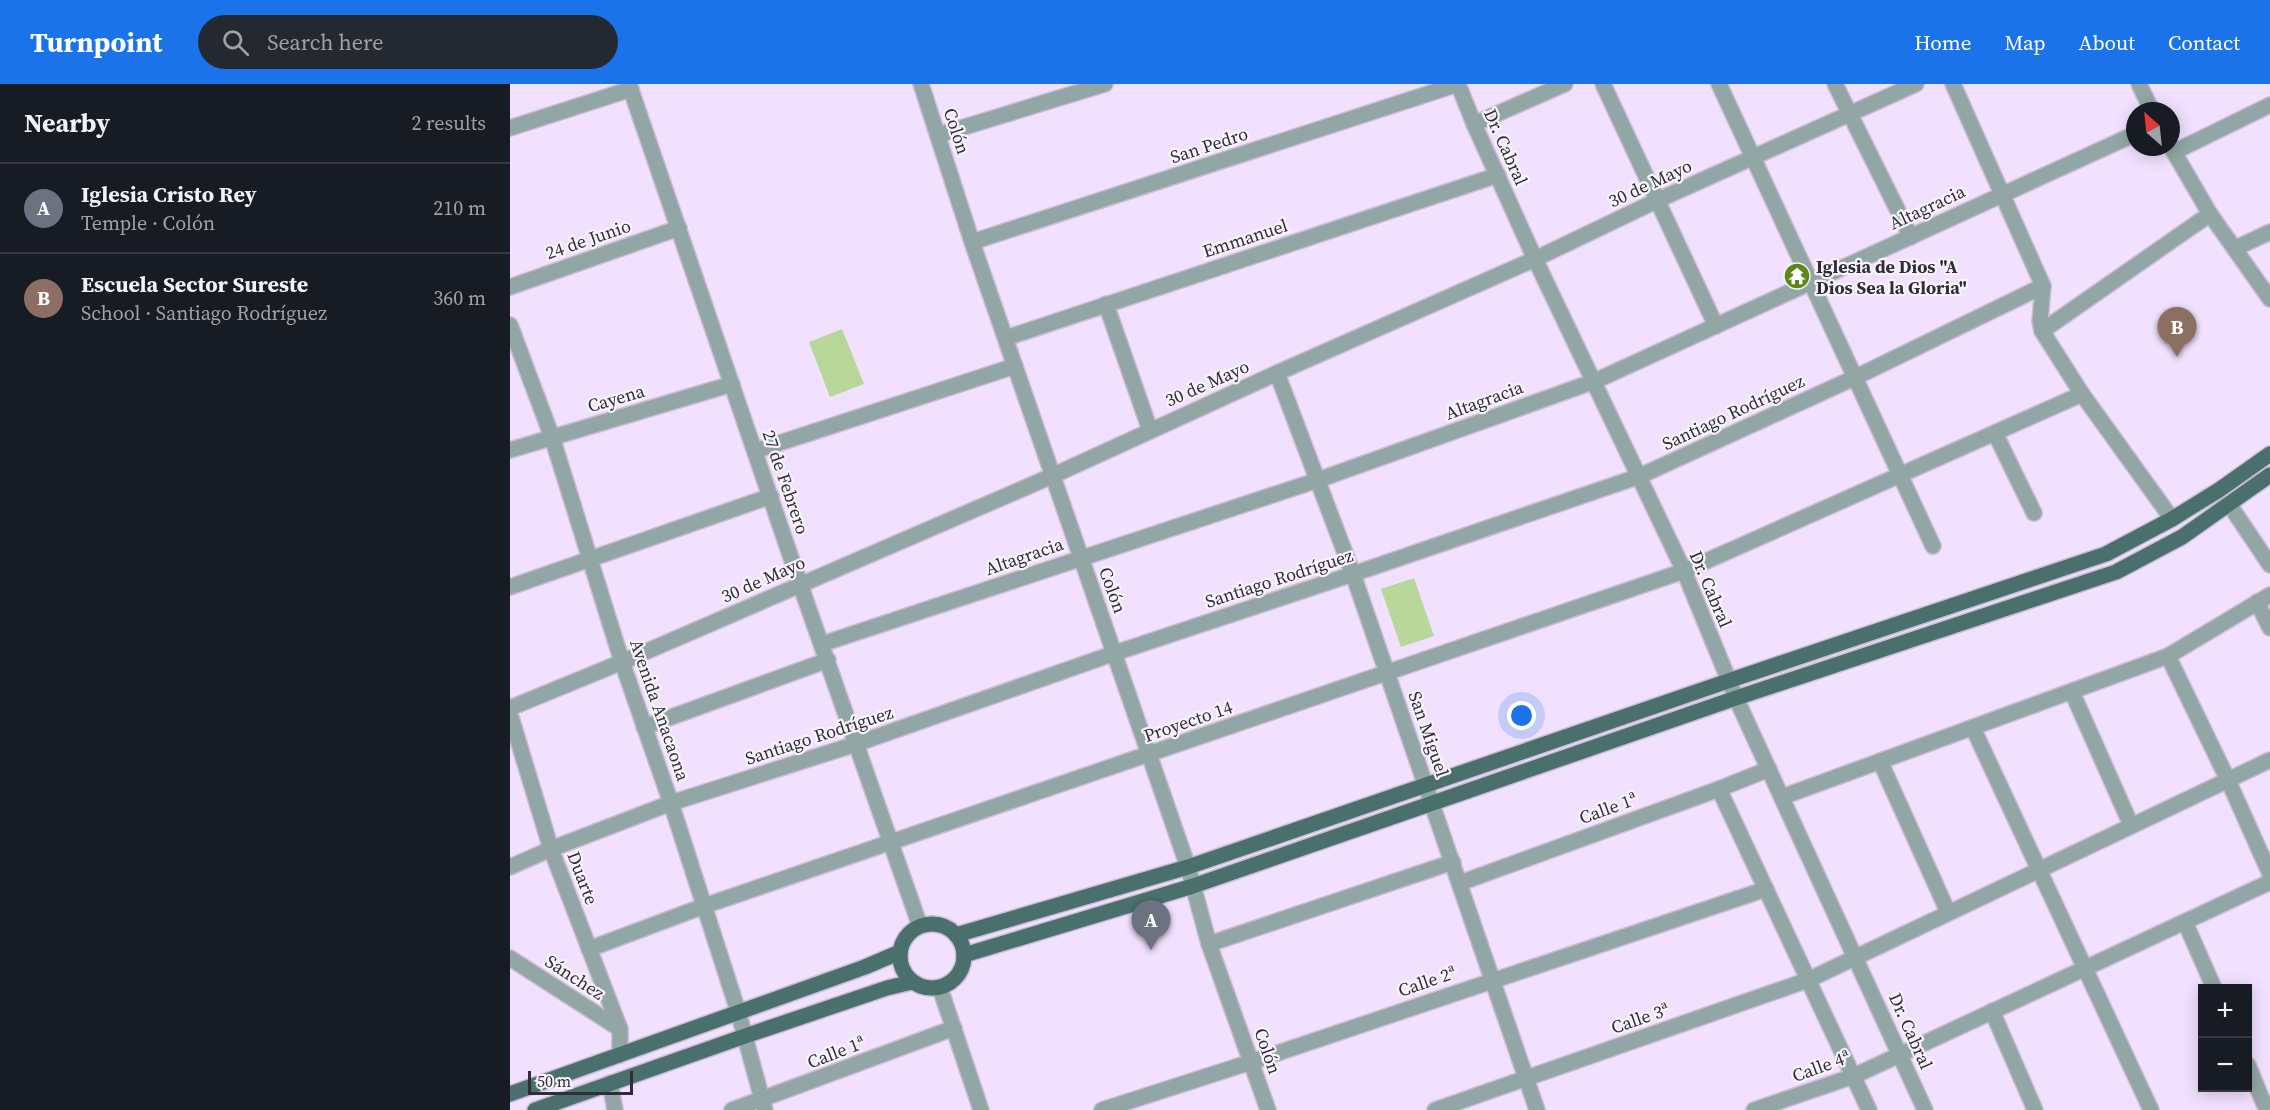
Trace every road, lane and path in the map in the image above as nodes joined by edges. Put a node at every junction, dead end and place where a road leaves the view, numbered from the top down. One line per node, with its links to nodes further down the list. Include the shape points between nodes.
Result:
1 (921, 84): 17 (street, Colón)
2 (1105, 84): 17 (street)
3 (1458, 84): 15 (street, Dr. Cabral); 29 (street, San Pedro)
4 (1565, 84): 15 (street)
5 (1603, 84): 24 (street)
6 (1719, 84): 21 (street)
7 (1835, 84): 14 (street)
8 (1916, 84): 14 (street, 30 de Mayo)
9 (1953, 84): 23 (street)
10 (2139, 84): 12 (street)
11 (630, 86): 16 (street); 26 (street, 27 de Febrero)
12 (2147, 102)
13 (2270, 105): 19 (street)
14 (1850, 114): 21 (street, 30 de Mayo); 28 (street)
15 (1474, 124): 22 (street, Dr. Cabral)
16 (510, 128)
17 (938, 135): 29 (street, Colón)
18 (2126, 138): 23 (street, Altagracia)
19 (2180, 145)
20 (2176, 156): 25 (street)
21 (1753, 157): 24 (street, 30 de Mayo); 32 (street)
22 (1498, 176): 31 (street, Dr. Cabral); 36 (street, Emmanuel)
23 (2001, 194): 28 (street, Altagracia); 33 (street)
24 (1658, 200): 31 (street, 30 de Mayo); 38 (street)
25 (2210, 214): 30 (street); 39 (street)
26 (679, 228): 34 (street, 24 de Junio); 45 (street, 27 de Febrero)
27 (2270, 232): 30 (street)
28 (1911, 237): 32 (street, Altagracia)
29 (972, 242): 40 (street, Colón)
30 (2236, 248): 35 (street)
31 (1535, 259): 42 (street, 30 de Mayo); 44 (street, Dr. Cabral)
32 (1811, 282): 38 (street, Altagracia); 43 (street)
33 (2043, 286): 39 (street); 43 (street, Santiago Rodríguez)
34 (510, 287)
35 (2270, 299)
36 (1106, 304): 40 (street, Emmanuel); 47 (street)
37 (510, 325): 49 (street, Avenida Anacaona)
38 (1716, 326): 44 (street, Altagracia)
39 (2042, 331): 46 (street)
40 (1006, 338): 41 (street, Colón)
41 (1015, 366): 51 (street); 55 (street, Colón)
42 (1277, 373): 47 (street, 30 de Mayo); 57 (street, San Miguel)
43 (1856, 377): 53 (street); 56 (street, Santiago Rodríguez)
44 (1595, 381): 56 (street, Dr. Cabral); 57 (street, Altagracia)
45 (732, 384): 49 (street, Cayena); 51 (street, 27 de Febrero)
46 (2082, 394): 48 (street, Proyecto 14); 61 (street)
47 (1150, 430): 55 (street, 30 de Mayo)
48 (1995, 433): 53 (street, Proyecto 14); 60 (street)
49 (552, 436): 50 (street, Cayena); 64 (street, Avenida Anacaona)
50 (510, 450)
51 (755, 452): 58 (street, 27 de Febrero)
52 (2270, 454): 61 (main road)
53 (1901, 475): 62 (street); 66 (street, Proyecto 14)
54 (2270, 475): 59 (main road)
55 (1052, 476): 63 (street, Colón); 68 (street, 30 de Mayo)
56 (1640, 476): 66 (street, Dr. Cabral); 67 (street, Santiago Rodríguez)
57 (1318, 480): 63 (street, Altagracia); 67 (street, San Miguel)
58 (771, 496): 64 (street); 68 (street, 27 de Febrero)
59 (2229, 504): 65 (street); 80 (main road, via 2182,537 2116,572)
60 (2034, 513)
61 (2172, 519): 78 (main road, via 2106,554)
62 (1933, 546)
63 (1081, 557): 72 (street, Altagracia); 73 (street, Colón)
64 (591, 558): 69 (street); 76 (street, Avenida Anacaona)
65 (2270, 565)
66 (1684, 571): 77 (street, Proyecto 14); 78 (street, Dr. Cabral)
67 (1353, 574): 73 (street, Santiago Rodríguez); 77 (street, San Miguel)
68 (800, 584): 72 (street, 27 de Febrero); 76 (street, 30 de Mayo)
69 (510, 587)
70 (2263, 598): 71 (street); 74 (street)
71 (2270, 628)
72 (822, 644): 75 (street, 27 de Febrero)
73 (1115, 653): 85 (street, Santiago Rodríguez); 86 (street, Colón)
74 (2168, 656): 79 (street); 90 (street)
75 (828, 660): 83 (street); 85 (street, 27 de Febrero)
76 (622, 662): 81 (street, 30 de Mayo); 83 (street, Avenida Anacaona)
77 (1388, 673): 86 (street, Proyecto 14); 91 (street, San Miguel)
78 (1728, 681): 80 (street, Dr. Cabral); 91 (main road)
79 (2072, 692): 84 (street); 96 (street)
80 (1736, 698): 89 (street, Dr. Cabral); 94 (main road)
81 (510, 708)
82 (510, 714): 98 (street, Duarte)
83 (644, 727): 95 (street, Avenida Anacaona)
84 (1973, 728): 88 (street); 102 (street)
85 (856, 744): 95 (street, Santiago Rodríguez); 97 (street, 27 de Febrero)
86 (1150, 755): 97 (street, Proyecto 14); 101 (street, Colón)
87 (2270, 760): 90 (street, Calle 3ª)
88 (1880, 761): 93 (street); 109 (street)
89 (1769, 769): 92 (street, Calle 1ª); 93 (street, Dr. Cabral)
90 (2228, 780): 96 (street, Calle 3ª); 103 (street)
91 (1426, 785): 94 (street, San Miguel); 101 (main road)
92 (1719, 789): 105 (street, Calle 1ª); 107 (street)
93 (1782, 797): 117 (street, Dr. Cabral)
94 (1432, 802): 99 (street, San Miguel); 106 (main road)
95 (671, 804): 98 (street, Santiago Rodríguez); 108 (street, Avenida Anacaona)
96 (2131, 825): 102 (street, Calle 3ª)
97 (890, 842): 108 (street, Proyecto 14); 111 (street, 27 de Febrero)
98 (551, 849): 100 (street, Santiago Rodríguez); 114 (street, Duarte)
99 (1453, 862): 105 (street, San Miguel); 113 (street)
100 (510, 867)
101 (1188, 867): 106 (street, Colón); 112 (main road)
102 (2039, 869): 109 (street, Calle 3ª); 119 (street)
103 (2270, 874)
104 (2270, 882): 110 (street, Calle 4ª)
105 (1460, 883): 120 (street, San Miguel)
106 (1193, 886): 113 (street, Colón); 116 (main road)
107 (1766, 889): 120 (street, Calle 2ª); 121 (street)
108 (704, 906): 114 (street, Proyecto 14); 125 (street, Avenida Anacaona)
109 (1948, 912): 117 (street, Calle 3ª)
110 (2185, 922): 119 (street, Calle 4ª); 123 (street)
111 (921, 926): 112 (main road, via 946,927); 115 (main road, via 907,936)
112 (956, 935): 116 (main road)
113 (1209, 944): 132 (street, Colón)
114 (589, 949): 128 (street, Duarte)
115 (900, 952): 122 (main road, via 900,963); 125 (main road)
116 (964, 955): 124 (main road, via 962,969 953,981)
117 (1855, 956): 121 (street, Calle 3ª); 130 (street, Dr. Cabral)
118 (510, 958): 128 (street, Sánchez)
119 (2084, 968): 126 (street, Calle 4ª); 152 (street)
120 (1493, 979): 132 (street, Calle 2ª); 135 (street, San Miguel)
121 (1808, 980): 133 (street); 135 (street, Calle 3ª)
122 (912, 982): 124 (main road, via 925,988); 129 (main road)
123 (2212, 984)
124 (940, 988): 127 (street)
125 (738, 1011): 129 (street, Avenida Anacaona); 131 (main road)
126 (1992, 1011): 130 (street, Calle 4ª); 151 (street)
127 (954, 1028): 139 (street, Calle 1ª); 143 (street)
128 (620, 1029): 131 (street, Duarte)
129 (745, 1036): 136 (main road); 139 (street, Avenida Anacaona)
130 (1900, 1054): 133 (street, Calle 4ª); 150 (street, Dr. Cabral)
131 (621, 1055): 137 (main road)
132 (1251, 1062): 144 (street, Calle 2ª); 145 (street, Colón)
133 (1854, 1076): 148 (street, Calle 4ª); 149 (street)
134 (2252, 1076): 138 (street)
135 (1526, 1078): 146 (street, Calle 3ª); 147 (street, San Miguel)
136 (610, 1083): 140 (main road); 141 (street)
137 (510, 1094)
138 (2265, 1104)
139 (764, 1105): 142 (street, Calle 1ª)
140 (535, 1110)
141 (615, 1110)
142 (732, 1110)
143 (981, 1110)
144 (1102, 1110)
145 (1268, 1110)
146 (1435, 1110)
147 (1537, 1110)
148 (1754, 1110)
149 (1869, 1110)
150 (1925, 1110)
151 (2035, 1110)
152 (2151, 1110)

